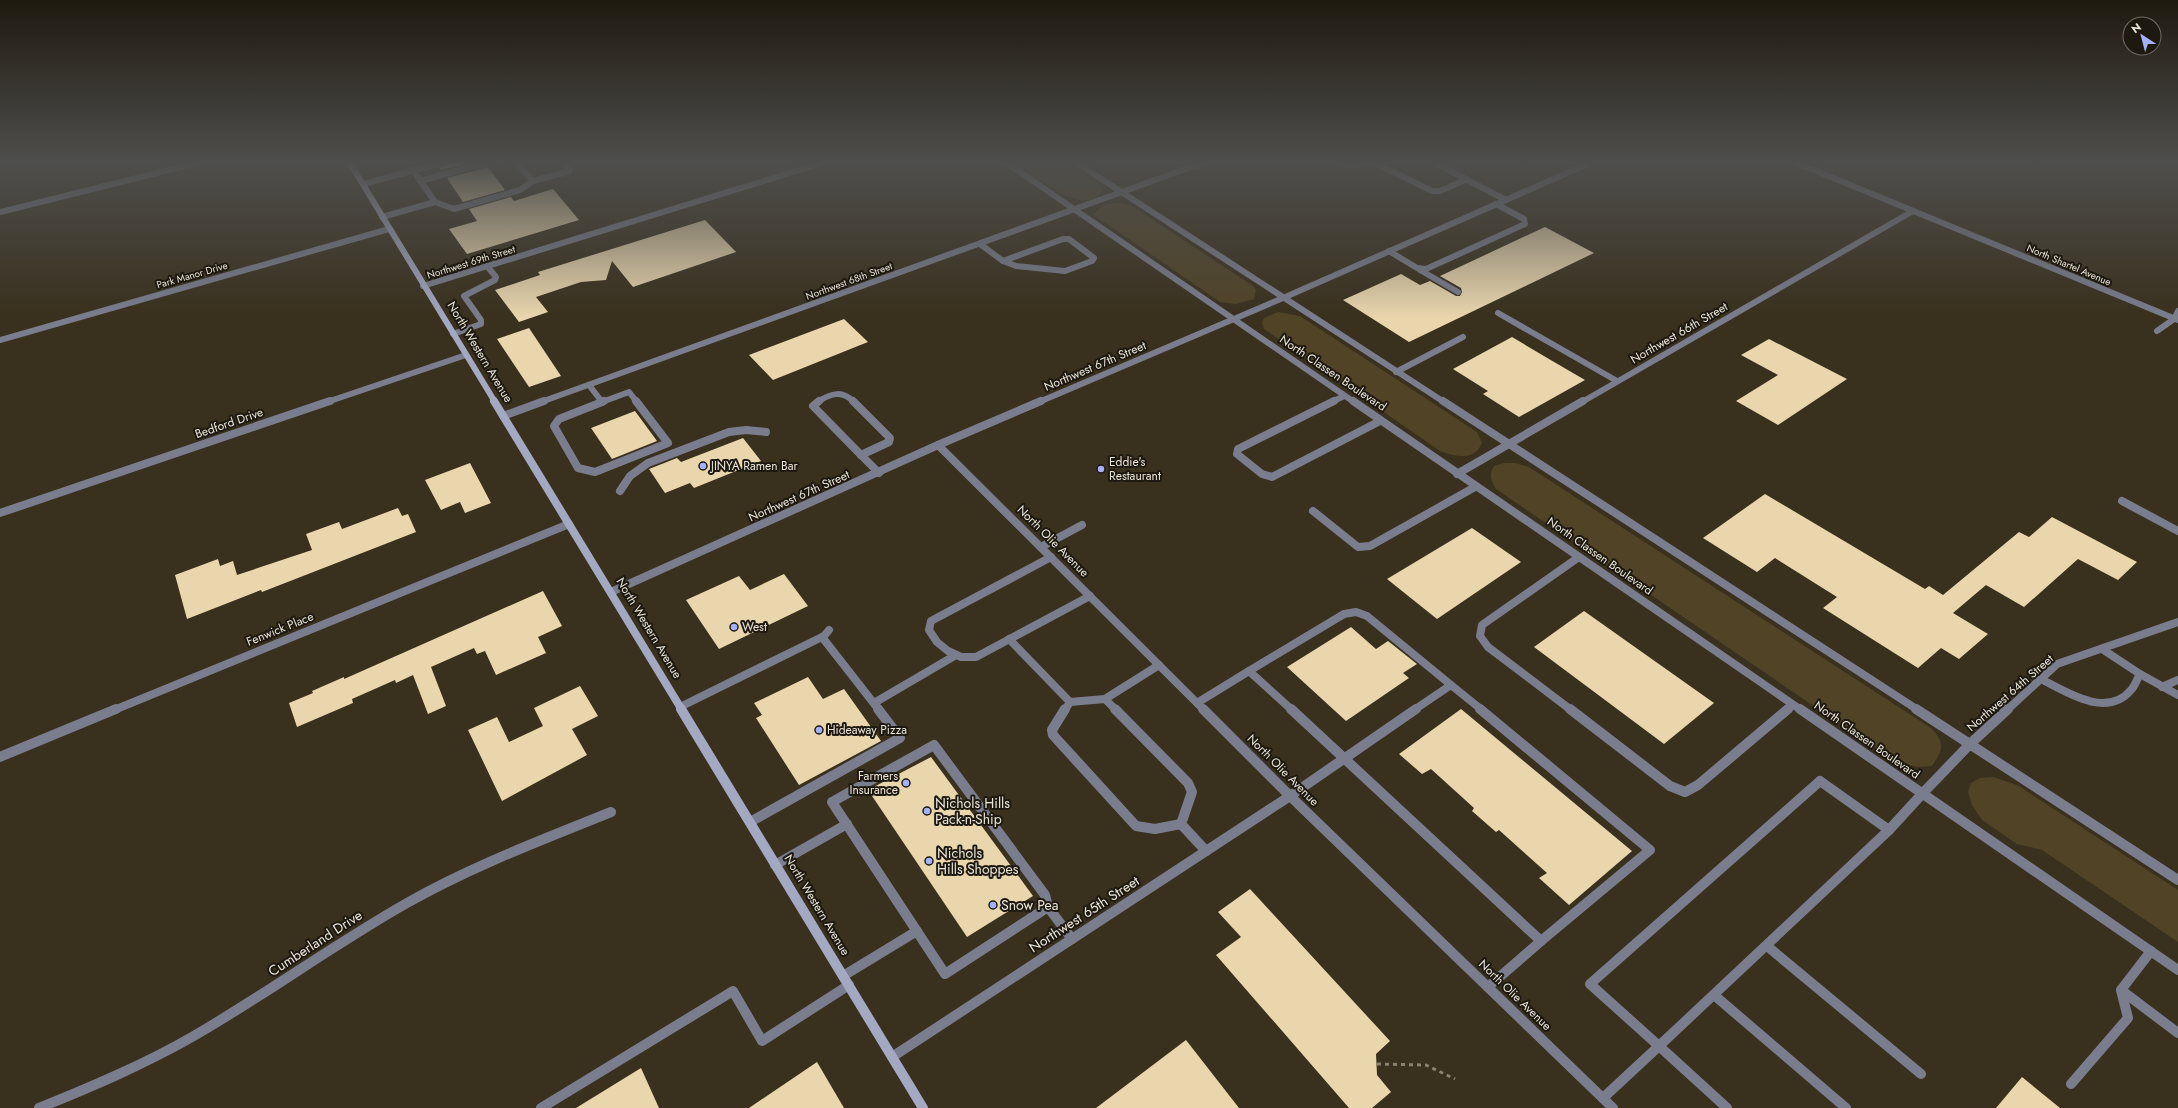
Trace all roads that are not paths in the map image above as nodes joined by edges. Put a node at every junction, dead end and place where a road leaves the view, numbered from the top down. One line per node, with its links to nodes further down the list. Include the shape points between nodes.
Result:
1 (390, 215): 10 (street)
2 (654, 215): 15 (street, Northwest 69th Street)
3 (1061, 215): 12 (street, Northwest 68th Street)
4 (1081, 215): 22 (street, North Classen Boulevard)
5 (1156, 215): 19 (street)
6 (1472, 215): 13 (street, Northwest 67th Street)
7 (1516, 215): 16 (street, via 1524,219 1525,224 1426,269)
8 (1904, 215): 30 (street, Northwest 66th Street)
9 (1923, 215): 23 (street, North Shartel Avenue)
10 (382, 217): 11 (main road, North Western Avenue)
11 (389, 229): 17 (main road, North Western Avenue); 27 (street, Park Manor Drive)
12 (980, 244): 14 (street); 31 (street, Northwest 68th Street)
13 (1389, 251): 16 (street); 19 (street, Northwest 67th Street)
14 (1003, 261): 14 (street, via 1016,266 1065,271 1094,258 1069,239 1063,239)
15 (487, 266): 17 (street, Northwest 69th Street); 25 (street, via 496,277 495,280 464,296 481,320 481,324)
16 (1417, 268): 18 (street)
17 (423, 286): 25 (main road, North Western Avenue)
18 (1458, 292)
19 (1283, 298): 22 (street, Northwest 67th Street); 29 (street)
20 (2178, 311): 23 (street)
21 (1498, 313): 30 (street)
22 (1233, 320): 32 (street, North Classen Boulevard); 37 (street, Northwest 67th Street)
23 (2176, 320): 24 (street)
24 (2157, 331)
25 (453, 334): 28 (main road, North Western Avenue)
26 (1463, 336): 29 (street)
27 (0, 340)
28 (466, 355): 34 (main road, North Western Avenue); 46 (street, Bedford Drive)
29 (1396, 372): 38 (street)
30 (1617, 381): 38 (street, Northwest 66th Street)
31 (589, 385): 33 (street); 34 (street, Northwest 68th Street)
32 (1344, 396): 35 (street, North Classen Boulevard); 35 (street, via 1238,449 1237,454 1262,474 1272,476)
33 (602, 402): 33 (street, via 559,419 554,426 578,468 595,472 668,443 629,392)
34 (503, 416): 47 (main road, North Western Avenue)
35 (1380, 421): 41 (street, North Classen Boulevard)
36 (766, 432): 43 (street, via 730,432 648,464 630,476)
37 (938, 445): 40 (street, Northwest 67th Street); 50 (street, North Olie Avenue)
38 (1508, 445): 41 (street, Northwest 66th Street); 73 (street)
39 (860, 454): 39 (street, via 813,406 816,403 842,393 846,394 890,438 889,442); 40 (street)
40 (879, 473): 53 (street, Northwest 67th Street)
41 (1457, 474): 42 (street, North Classen Boulevard)
42 (1476, 487): 45 (street, via 1370,546 1358,547); 52 (street, North Classen Boulevard)
43 (620, 491)
44 (2122, 501): 49 (street)
45 (1312, 511)
46 (0, 513)
47 (569, 524): 53 (main road, North Western Avenue); 74 (street, Fenwick Place)
48 (1082, 525): 50 (street)
49 (2178, 531)
50 (1041, 547): 51 (street, North Olie Avenue)
51 (1051, 557): 54 (street, North Olie Avenue); 58 (street, via 931,621 929,630 934,641)
52 (1578, 557): 71 (street, North Classen Boulevard); 71 (street, via 1482,625 1480,636 1488,646 1670,786 1685,792 1698,785)
53 (611, 592): 72 (main road, North Western Avenue)
54 (1090, 596): 56 (street); 59 (street, North Olie Avenue)
55 (2178, 622): 57 (street, Northwest 64th Street)
56 (1009, 639): 58 (street, via 976,657 965,658); 68 (street)
57 (2102, 649): 61 (street); 62 (street, Northwest 64th Street, via 2057,664)
58 (956, 655): 69 (street)
59 (1159, 665): 67 (street); 70 (street, North Olie Avenue)
60 (1249, 671): 64 (street, via 1344,614 1356,612 1367,616); 70 (street); 75 (street)
61 (2140, 674): 62 (street, via 2126,698 2102,703 2087,702); 65 (street)
62 (2041, 679): 73 (street, Northwest 64th Street)
63 (2178, 680): 65 (street)
64 (1451, 685): 75 (street, Northwest 65th Street); 89 (street, via 1650,850)
65 (2162, 687): 66 (street)
66 (2178, 695)
67 (1105, 699): 68 (street); 81 (street, via 1188,783 1192,792)
68 (1070, 702): 81 (street, via 1052,730 1053,736 1082,769 1136,826 1154,829)
69 (874, 703): 72 (street, via 826,633); 79 (street, via 900,738)
70 (1197, 703): 77 (street, North Olie Avenue)
71 (1793, 705): 76 (street, North Classen Boulevard)
72 (680, 707): 79 (main road, North Western Avenue)
73 (1970, 744): 76 (street, Northwest 64th Street); 85 (street)
74 (0, 757)
75 (1343, 759): 77 (street, Northwest 65th Street); 89 (street)
76 (1922, 794): 82 (street, Northwest 64th Street); 91 (street, North Classen Boulevard)
77 (1290, 796): 83 (street, Northwest 65th Street); 94 (street, North Olie Avenue)
78 (611, 812): 103 (street, Cumberland Drive, via 434,888 369,925 210,1026 109,1079)
79 (750, 822): 84 (main road, North Western Avenue)
80 (847, 824): 84 (street); 86 (street, via 832,802 934,746 1045,895); 87 (street)
81 (1181, 824): 83 (street)
82 (1889, 830): 90 (street, Northwest 64th Street); 98 (street, via 1820,781 1590,984)
83 (1206, 851): 88 (street, Northwest 65th Street)
84 (775, 865): 93 (main road, North Western Avenue)
85 (2178, 880)
86 (1048, 907): 87 (street, via 945,974); 88 (street)
87 (917, 931): 93 (street)
88 (1072, 939): 99 (street, Northwest 65th Street)
89 (1541, 942): 94 (street)
90 (1766, 946): 96 (street, Northwest 64th Street); 100 (street)
91 (2151, 951): 92 (street, North Classen Boulevard); 95 (street)
92 (2178, 970)
93 (846, 980): 99 (main road, North Western Avenue); 104 (street, via 762,1041 733,991)
94 (1488, 987): 102 (street, North Olie Avenue)
95 (2121, 990): 97 (street); 101 (street, via 2128,1018)
96 (1714, 995): 98 (street, Northwest 64th Street); 108 (street)
97 (2178, 1032)
98 (1659, 1046): 102 (street, Northwest 64th Street); 107 (street)
99 (892, 1057): 105 (main road, North Western Avenue)
100 (1921, 1074)
101 (2071, 1084)
102 (1603, 1098): 106 (street, North Olie Avenue)
103 (39, 1108)
104 (541, 1108)
105 (923, 1108)
106 (1613, 1108)
107 (1727, 1108)
108 (1846, 1108)

